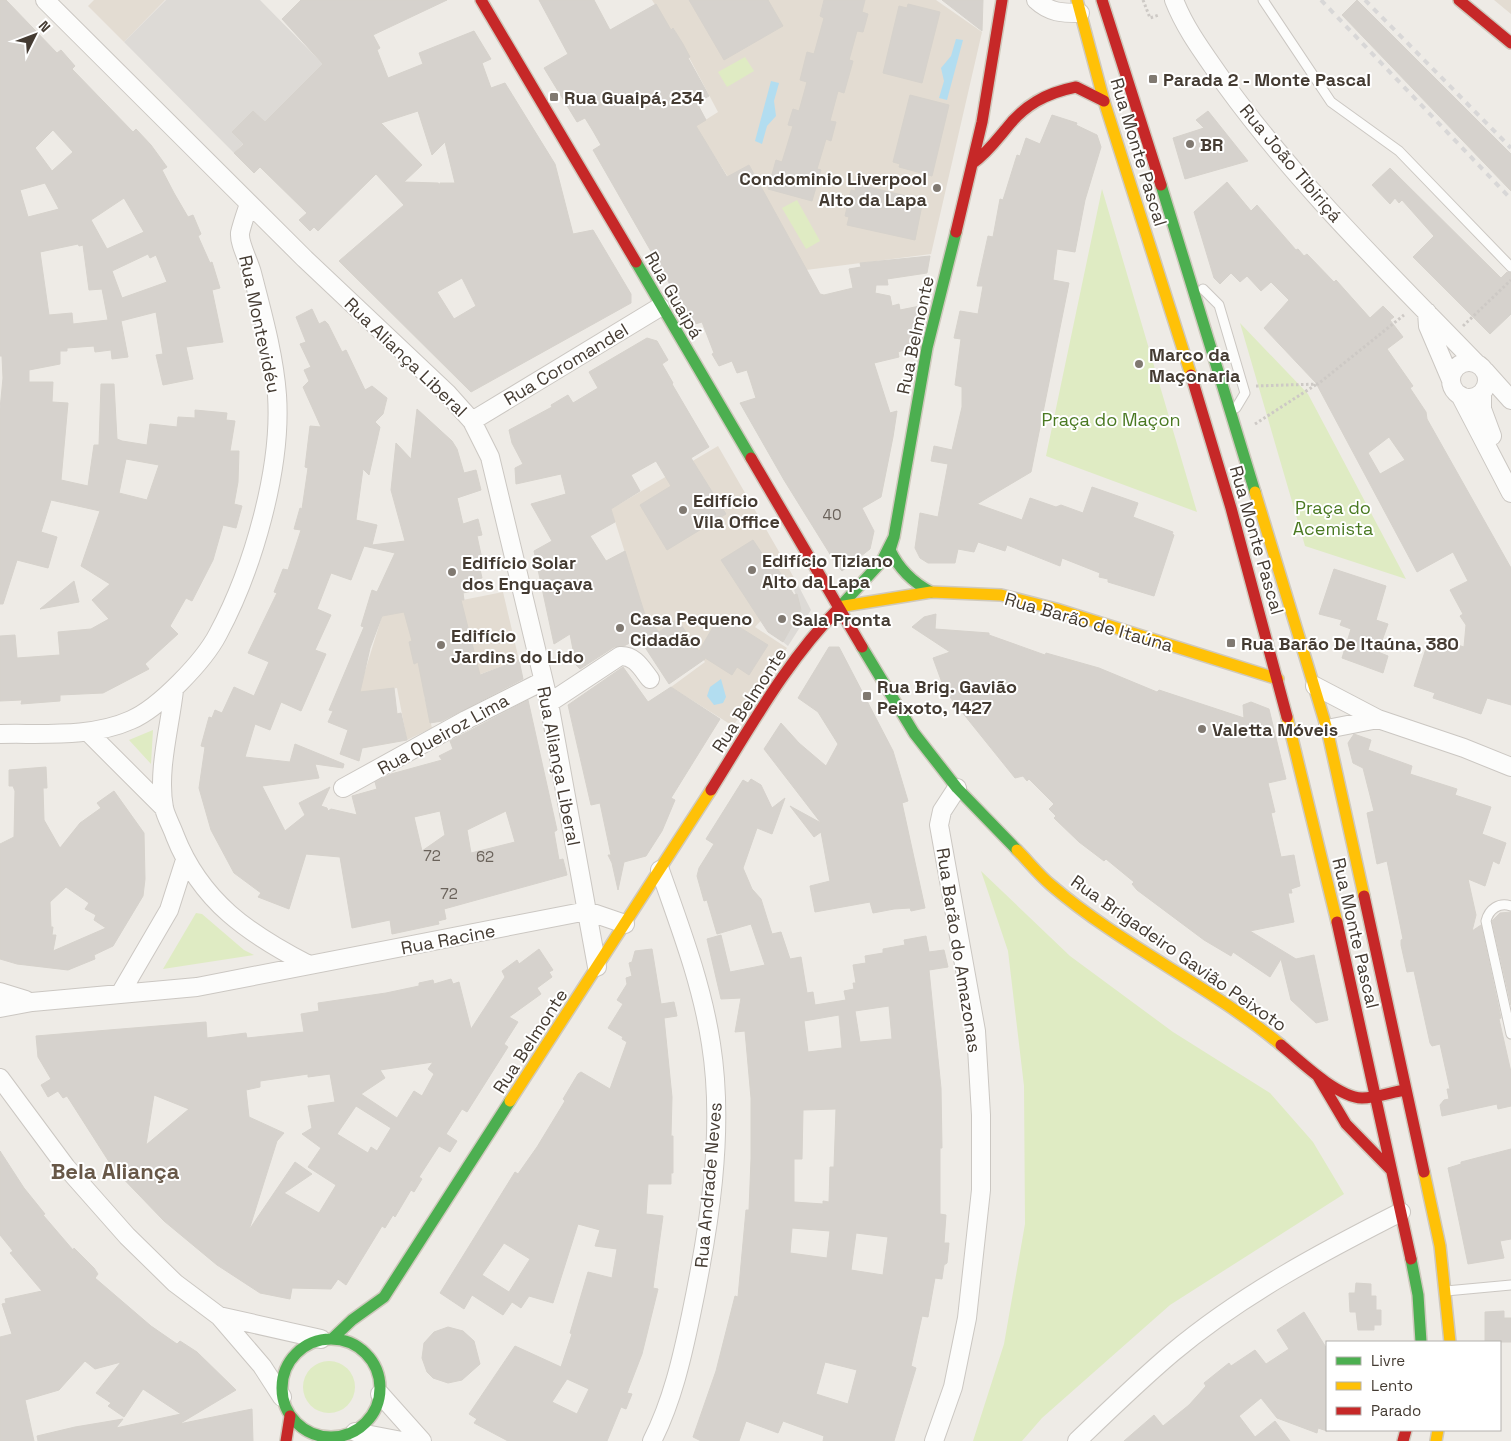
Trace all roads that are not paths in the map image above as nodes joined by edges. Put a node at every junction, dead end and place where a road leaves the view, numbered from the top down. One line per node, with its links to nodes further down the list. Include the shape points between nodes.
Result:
1 (44, 0): 13 (street, Rua Aliança Liberal)
2 (481, 0): 16 (main road, Rua Guaipá)
3 (1002, 0): 12 (main road, Rua Belmonte, via 997,45)
4 (1036, 0): 9 (street, via 1055,12)
5 (1102, 0): 15 (main road, Rua Monte Pascal)
6 (1174, 0): 17 (street, Rua João Tibiriçá, via 1184,24 1258,128 1349,231)
7 (1263, 0): 14 (lane, via 1332,102 1399,151)
8 (1459, 0): 10 (main road)
9 (1079, 6): 11 (main road, Rua Monte Pascal)
10 (1511, 43)
11 (1104, 102): 12 (main road, via 1076,87 1039,97 1012,121 984,157); 29 (main road, Rua Monte Pascal, via 1218,465)
12 (972, 163): 25 (main road, Rua Belmonte, via 933,324)
13 (249, 204): 22 (street, Rua Aliança Liberal, via 447,393); 33 (street, Rua Montevidéu, via 240,235 251,271 277,394 276,446 269,493 241,580 218,636)
14 (1511, 268)
15 (1190, 275): 21 (main road, Rua Monte Pascal); 21 (lane, via 1219,305 1245,393)
16 (660, 307): 22 (street, Rua Coromandel); 27 (main road, Rua Guaipá)
17 (1427, 312): 18 (street, Rua João Tibiriçá); 19 (street, via 1428,326)
18 (1482, 379): 19 (street, via 1472,398); 19 (street, via 1464,362 1452,374); 20 (street, Rua João Tibiriçá); 23 (street, via 1481,402 1485,419)
19 (1456, 388): 24 (street)
20 (1508, 397)
21 (1231, 415): 31 (main road, Rua Monte Pascal)
22 (472, 421): 30 (street, Rua Aliança Liberal, via 490,457)
23 (1511, 477)
24 (1511, 493)
25 (894, 537): 26 (main road, via 890,550 896,564 906,576); 27 (main road, Rua Belmonte, via 882,561 866,581)
26 (931, 592): 27 (main road, Rua Barão de Itaúna); 29 (main road, Rua Barão de Itaúna, via 1002,595)
27 (838, 607): 41 (main road, Rua Brigadeiro Gavião Peixoto, via 914,732); 45 (main road, Rua Belmonte, via 788,670)
28 (650, 679): 34 (street, via 634,659 620,656)
29 (1278, 679): 32 (main road, Rua Barão de Itaúna); 59 (main road, Rua Monte Pascal, via 1349,972)
30 (543, 681): 34 (street, Rua Aliança Liberal); 40 (street, Rua Queiroz Lima)
31 (1315, 686): 35 (street); 38 (main road, Rua Monte Pascal)
32 (1292, 689)
33 (174, 690): 36 (street, Rua Montevidéu, via 131,720); 42 (street, via 164,759)
34 (549, 703): 47 (street, Rua Aliança Liberal)
35 (1378, 719): 38 (street); 39 (street)
36 (88, 732): 37 (street, Rua Montevidéu); 42 (street)
37 (0, 734)
38 (1322, 736): 43 (main road); 43 (main road, Rua Monte Pascal)
39 (1511, 767)
40 (344, 788)
41 (957, 788): 56 (main road, Rua Brigadeiro Gavião Peixoto, via 1051,885 1109,928 1257,1025); 77 (street, Rua Barão do Amazonas, via 942,811 939,825 976,1031 981,1190 966,1318 953,1387)
42 (164, 808): 44 (street)
43 (1345, 817): 58 (main road, Rua Monte Pascal)
44 (185, 860): 49 (street, via 206,890 246,928); 52 (street, via 169,910)
45 (660, 870): 48 (main road, Rua Belmonte); 76 (street, Rua Andrade Neves, via 698,980 711,1044 717,1100 705,1247 680,1366)
46 (1511, 906): 55 (lane, via 1493,908 1486,921)
47 (587, 911): 48 (street); 49 (street, Rua Racine); 50 (street, Rua Aliança Liberal)
48 (625, 924): 50 (main road, Rua Belmonte)
49 (309, 965): 52 (street, Rua Racine, via 197,987)
50 (598, 967): 65 (main road, Rua Belmonte, via 384,1297)
51 (0, 992): 53 (street)
52 (120, 994): 53 (street)
53 (32, 1002): 54 (street)
54 (0, 1008)
55 (1511, 1034)
56 (1318, 1075): 59 (main road, Rua Brigadeiro Gavião Peixoto, via 1346,1093 1362,1098); 60 (main road, via 1346,1124)
57 (0, 1078): 64 (street, via 66,1167 127,1236 175,1283)
58 (1405, 1090): 59 (main road, Rua Brigadeiro Gavião Peixoto); 63 (main road, via 1440,1246)
59 (1374, 1097): 60 (main road)
60 (1392, 1171): 61 (main road)
61 (1401, 1212): 66 (main road, via 1418,1295); 78 (street, via 1286,1273 1218,1320 1173,1352)
62 (1511, 1285): 63 (lane)
63 (1446, 1291): 67 (main road)
64 (219, 1316): 65 (street); 69 (street, via 262,1366)
65 (327, 1339): 68 (main road, via 355,1344 372,1360 380,1382); 69 (main road, via 310,1343 291,1358 282,1376)
66 (1422, 1341)
67 (1450, 1341)
68 (380, 1394): 71 (main road, via 372,1416); 75 (street)
69 (282, 1397): 70 (main road)
70 (290, 1416): 72 (main road); 73 (main road)
71 (355, 1432): 72 (main road); 74 (street)
72 (316, 1439)
73 (286, 1441)
74 (402, 1441)
75 (422, 1441)
76 (652, 1441)
77 (934, 1441)
78 (1077, 1441)

